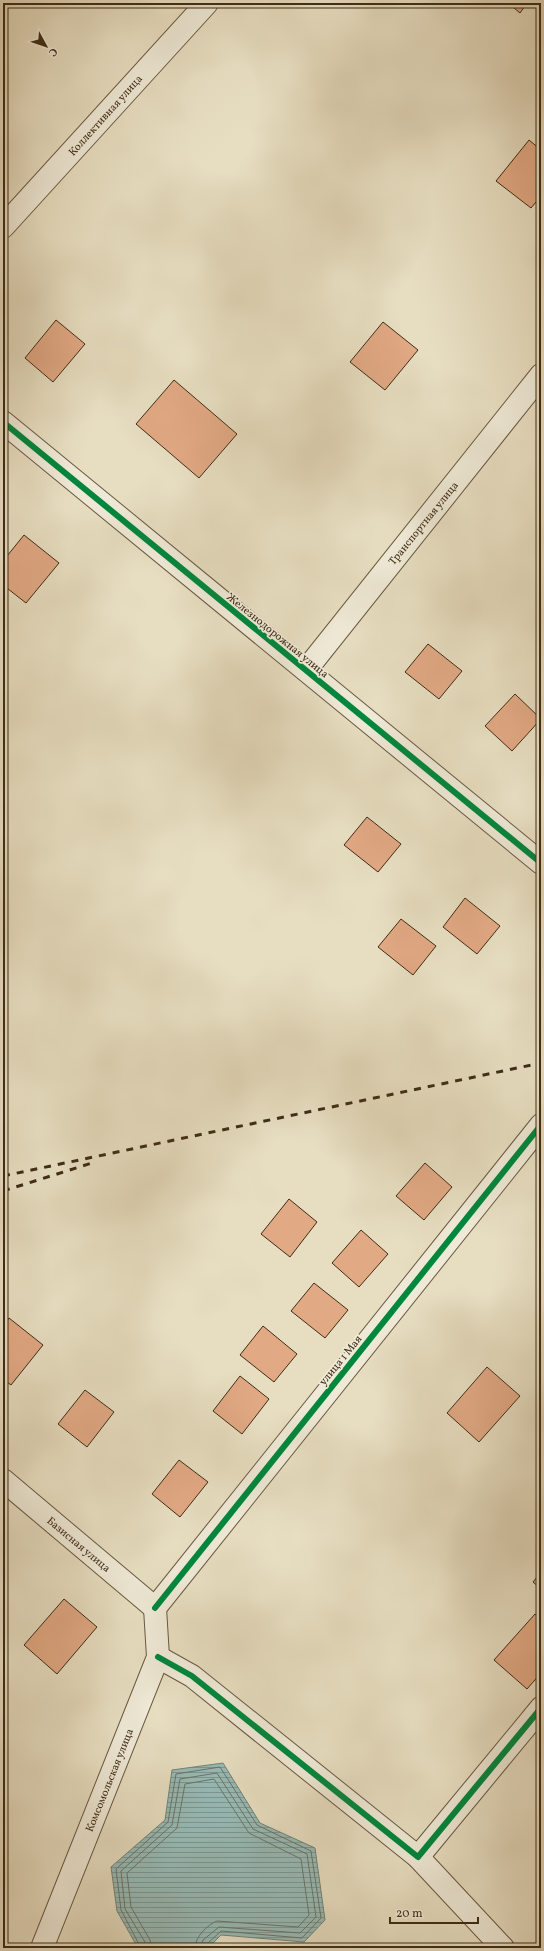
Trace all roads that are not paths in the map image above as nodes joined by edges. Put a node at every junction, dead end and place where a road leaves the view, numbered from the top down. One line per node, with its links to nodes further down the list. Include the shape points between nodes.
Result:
1 (207, 3): 2 (street, Коллективная улица)
2 (3, 227)
3 (541, 375): 5 (street, Транспортная улица)
4 (3, 422): 5 (street, Железнодорожная улица)
5 (306, 670): 6 (street, Железнодорожная улица)
6 (541, 863)
7 (541, 1126): 9 (street, улица 1 Мая)
8 (3, 1480): 9 (street, Базисная улица)
9 (155, 1608): 10 (street, Комсомольская улица)
10 (158, 1657): 12 (street, via 192,1676); 13 (street, Комсомольская улица)
11 (541, 1708): 12 (street)
12 (418, 1857): 14 (street)
13 (42, 1948)
14 (503, 1948)

